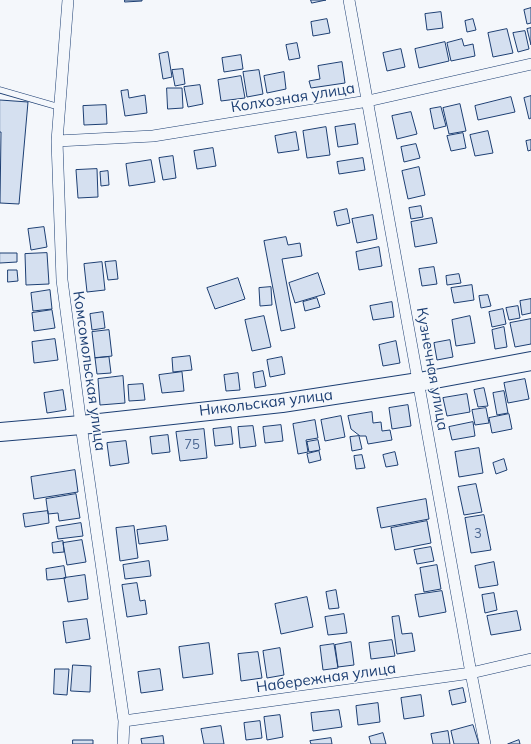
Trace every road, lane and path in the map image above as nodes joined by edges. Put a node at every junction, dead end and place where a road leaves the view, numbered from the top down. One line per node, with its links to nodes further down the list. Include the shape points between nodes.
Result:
1 (68, 0): 6 (street, Комсомольская улица)
2 (349, 0): 5 (street, Кузнечная улица)
3 (531, 64): 5 (street, Колхозная улица)
4 (0, 90): 6 (lane)
5 (368, 101): 7 (street, Колхозная улица, via 153,136); 9 (street, Кузнечная улица)
6 (59, 107): 7 (street, Комсомольская улица)
7 (57, 141): 10 (street, Комсомольская улица, via 62,280)
8 (531, 361): 9 (main road, Никольская улица)
9 (419, 382): 10 (main road, Никольская улица, via 282,403); 13 (street, Кузнечная улица)
10 (81, 425): 11 (main road, Никольская улица); 14 (street, Комсомольская улица)
11 (0, 432)
12 (531, 659): 13 (street, Набережная улица)
13 (471, 672): 14 (street, Набережная улица); 16 (street, Кузнечная улица)
14 (124, 721): 15 (street, Комсомольская улица)
15 (123, 744)
16 (486, 744)

